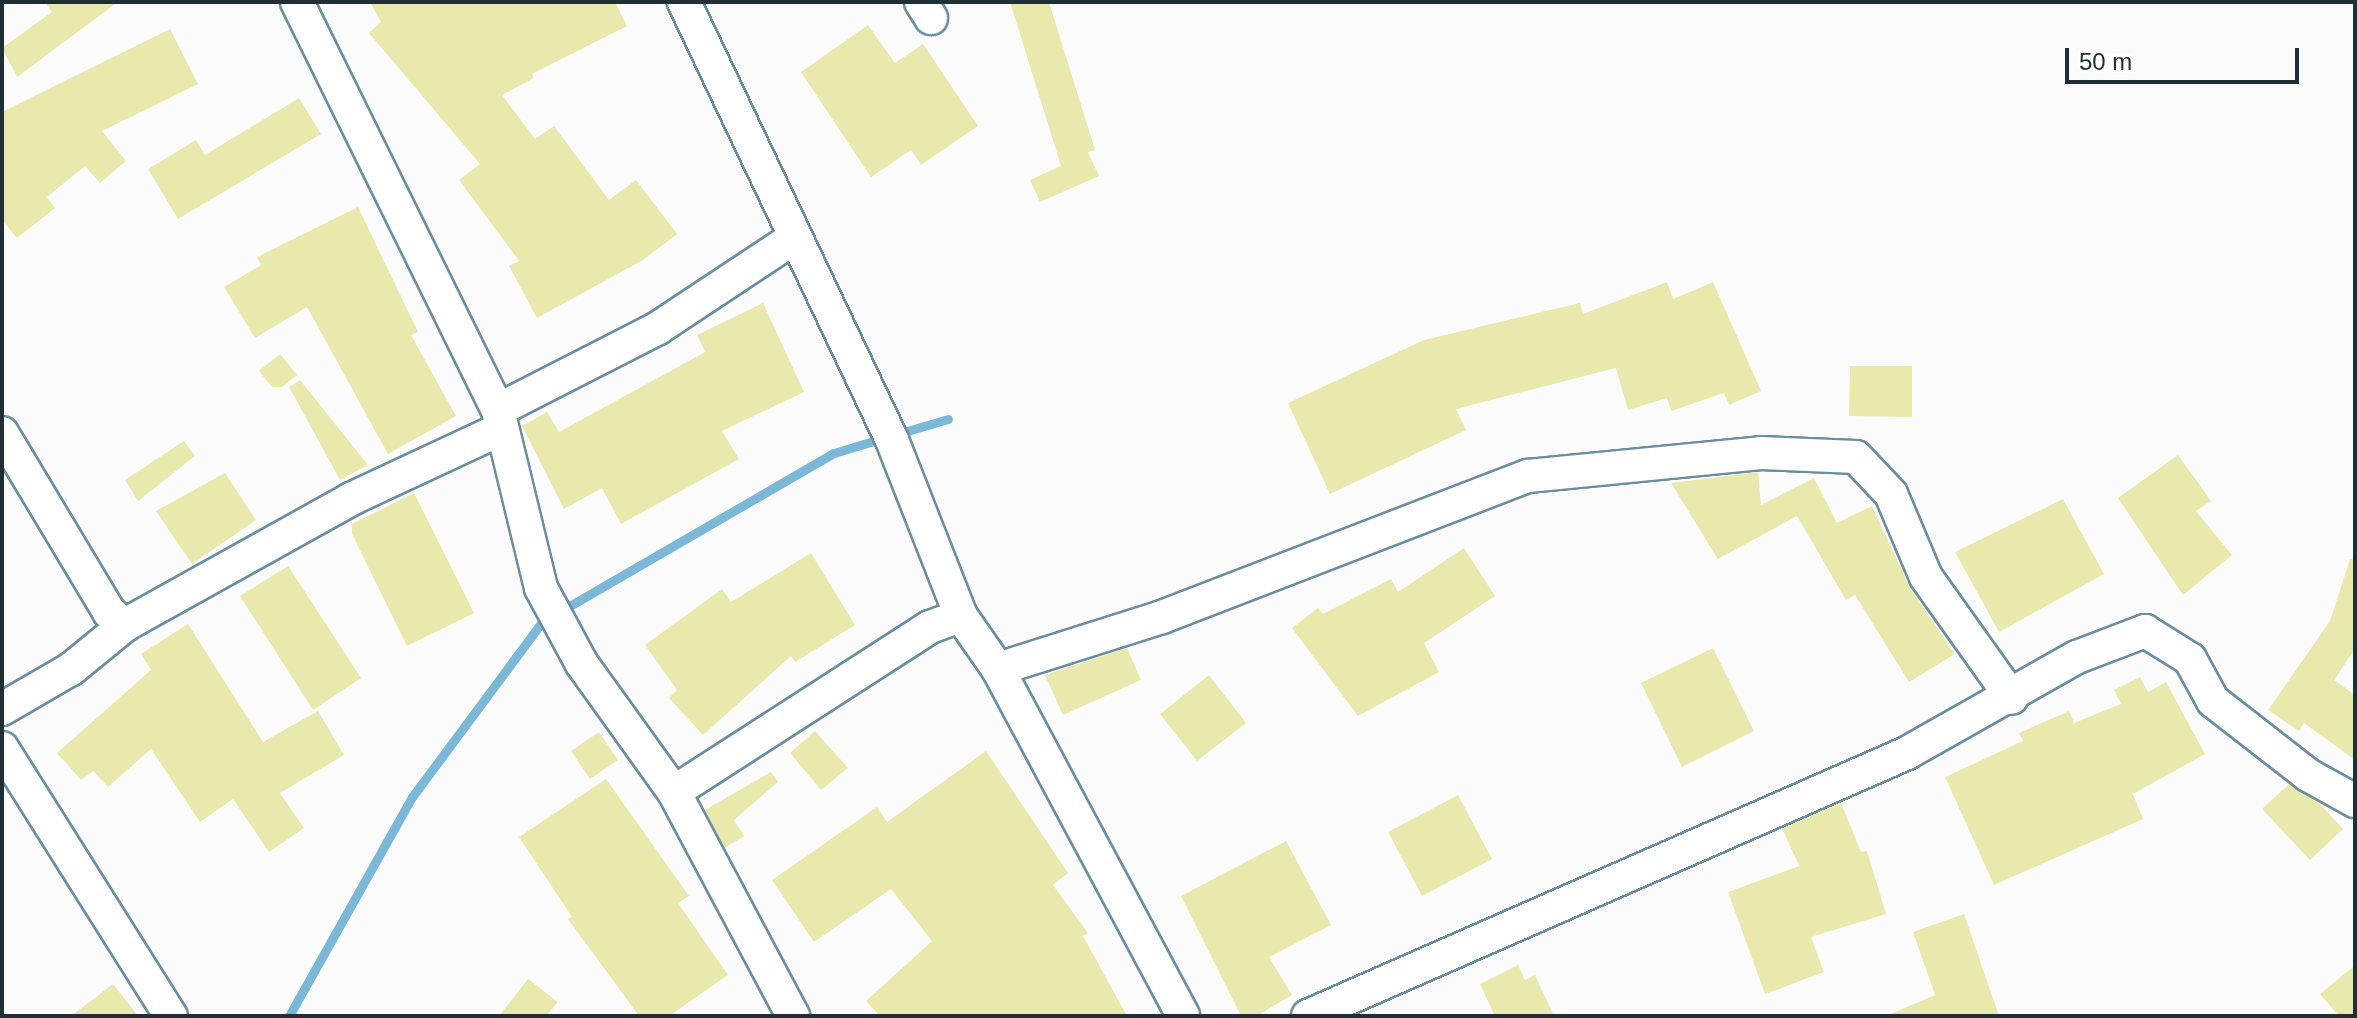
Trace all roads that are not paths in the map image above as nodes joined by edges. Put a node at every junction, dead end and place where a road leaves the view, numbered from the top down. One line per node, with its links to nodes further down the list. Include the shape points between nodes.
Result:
1 (297, 2): 4 (street)
2 (684, 2): 3 (street)
3 (794, 238): 4 (street, via 658,328); 6 (street, via 888,432)
4 (500, 419): 7 (street); 12 (street, via 541,588 574,648)
5 (2, 433): 7 (street, via 109,612)
6 (961, 616): 8 (street); 12 (street, via 930,627)
7 (125, 625): 10 (street, via 71,669)
8 (998, 669): 9 (street, via 1162,617 1528,476 1761,453 1856,457 1891,494 1926,577); 16 (street)
9 (2012, 698): 13 (street, via 2077,657 2145,631 2190,659 2213,701 2308,775); 17 (street, via 1907,753)
10 (2, 709)
11 (2, 748): 14 (street)
12 (674, 792): 15 (street)
13 (2355, 801)
14 (171, 1016)
15 (793, 1016)
16 (1183, 1016)
17 (1308, 1016)

